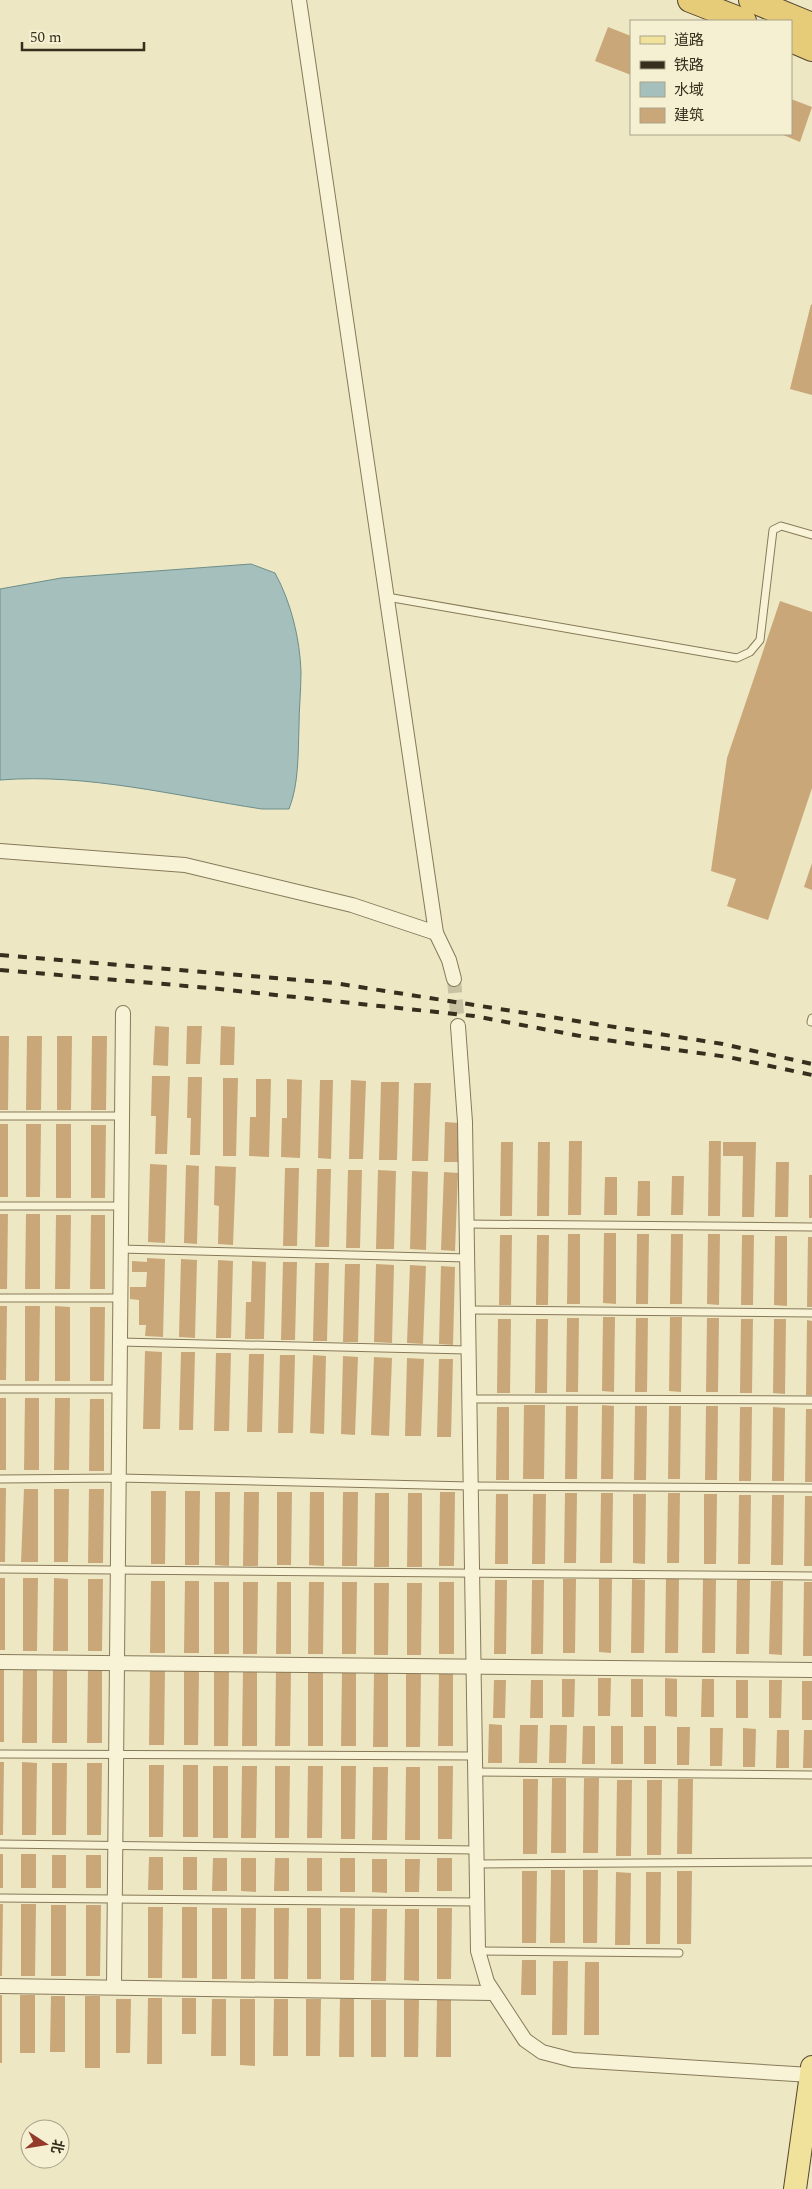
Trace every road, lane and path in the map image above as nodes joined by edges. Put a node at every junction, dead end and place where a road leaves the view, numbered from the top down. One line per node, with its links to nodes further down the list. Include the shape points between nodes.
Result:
1 (299, 0): 9 (street)
2 (690, 0): 4 (highway)
3 (763, 2): 5 (highway)
4 (741, 20)
5 (812, 25)
6 (792, 40): 7 (highway)
7 (812, 49)
8 (812, 535): 9 (lane, via 781,526 773,530 760,640 750,652 737,658)
9 (387, 596): 11 (street)
10 (0, 851): 11 (street, via 185,865 334,900)
11 (436, 933): 12 (street)
12 (454, 979)
13 (122, 1013): 16 (street)
14 (458, 1026): 19 (street, via 465,1122)
15 (0, 1116): 16 (lane)
16 (122, 1116): 18 (street)
17 (0, 1206): 18 (lane)
18 (121, 1206): 21 (street)
19 (466, 1224): 20 (lane); 22 (street)
20 (812, 1227)
21 (120, 1249): 22 (lane); 24 (street)
22 (466, 1258): 25 (street)
23 (0, 1298): 24 (lane)
24 (120, 1298): 27 (street)
25 (467, 1310): 26 (lane); 28 (street)
26 (812, 1313)
27 (120, 1342): 28 (lane); 30 (street)
28 (467, 1350): 31 (street)
29 (0, 1389): 30 (lane)
30 (119, 1389): 33 (street)
31 (468, 1399): 32 (lane); 35 (street)
32 (812, 1400)
33 (119, 1478): 34 (lane); 35 (lane); 38 (street)
34 (0, 1479)
35 (470, 1486): 36 (lane); 39 (street)
36 (812, 1488)
37 (0, 1569): 38 (lane)
38 (118, 1570): 39 (lane); 42 (street)
39 (471, 1573): 40 (lane); 43 (street)
40 (812, 1576)
41 (0, 1662): 42 (street)
42 (117, 1663): 43 (street); 46 (street)
43 (473, 1666): 44 (street); 47 (street)
44 (812, 1670)
45 (0, 1754): 46 (lane)
46 (116, 1755): 47 (lane); 51 (street)
47 (474, 1756): 48 (street)
48 (475, 1772): 49 (lane); 52 (street)
49 (812, 1775)
50 (0, 1844): 51 (lane)
51 (115, 1846): 52 (lane); 55 (street)
52 (476, 1857): 53 (lane); 56 (street)
53 (812, 1862)
54 (0, 1898): 55 (lane)
55 (115, 1899): 56 (lane); 60 (street)
56 (477, 1902): 57 (street)
57 (478, 1951): 58 (lane); 61 (street)
58 (679, 1953)
59 (0, 1986): 60 (street)
60 (114, 1986): 61 (street)
61 (493, 1992): 62 (street, via 526,2040 550,2055 573,2060)
62 (811, 2071): 63 (main road)
63 (795, 2189)

